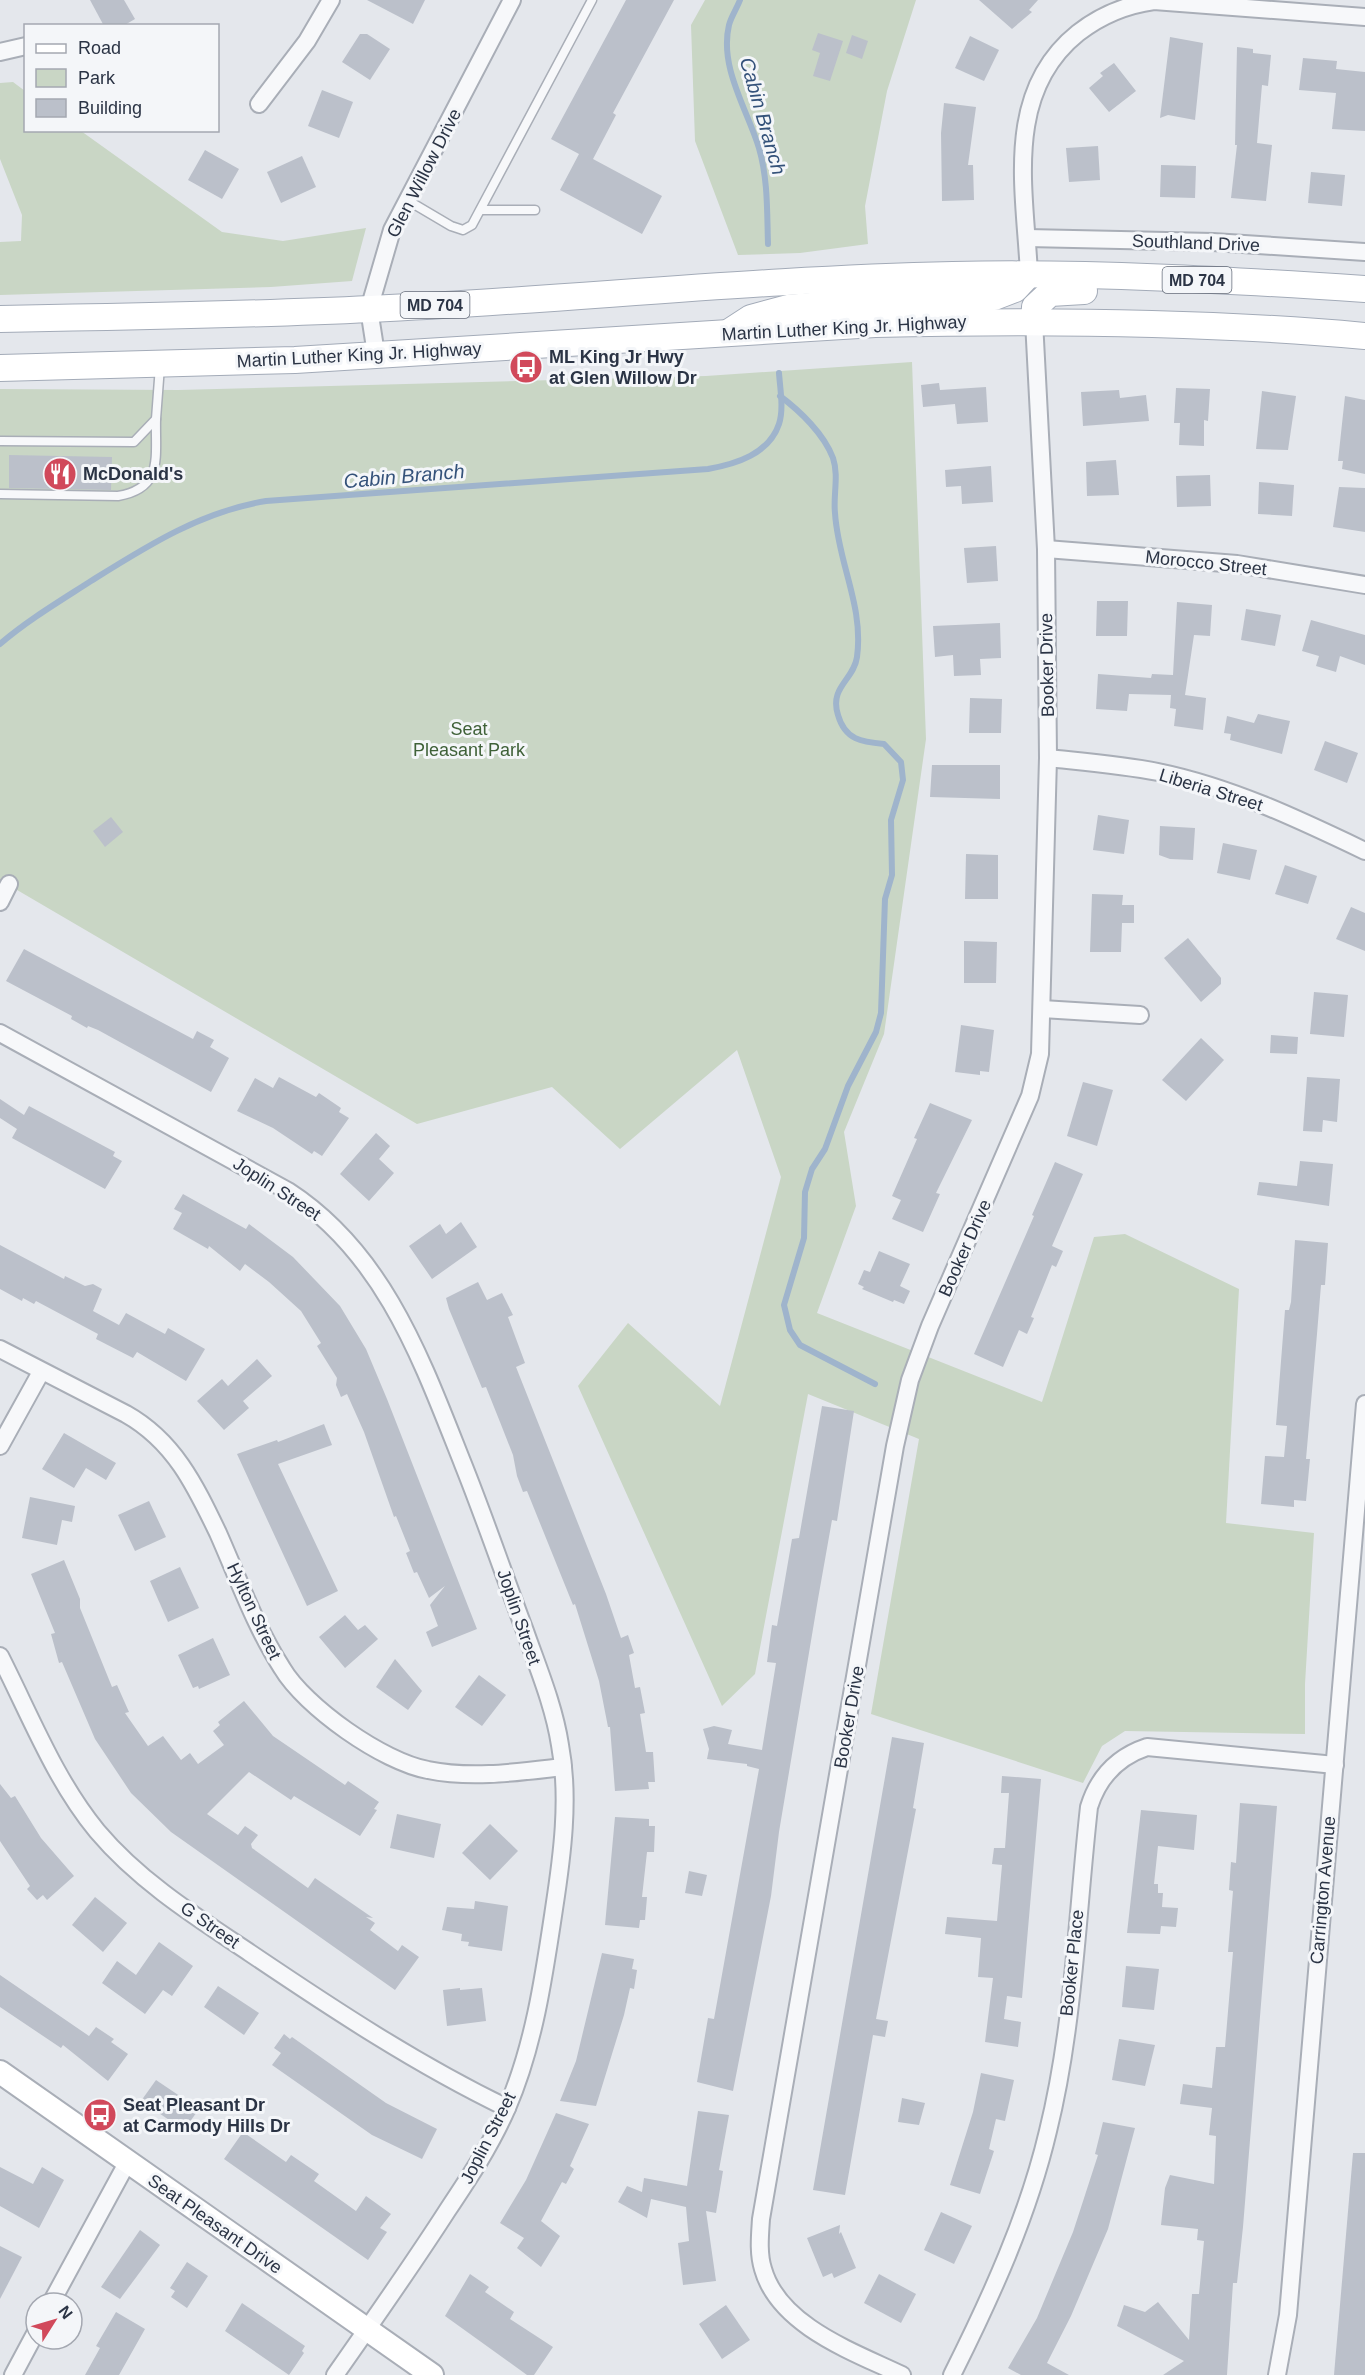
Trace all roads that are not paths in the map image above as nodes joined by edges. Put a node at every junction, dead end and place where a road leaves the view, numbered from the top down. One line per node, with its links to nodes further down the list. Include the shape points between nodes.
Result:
1 (331, 0): 8 (street, via 307,41)
2 (512, 0): 9 (street, Glen Willow Drive)
3 (592, 0): 10 (lane)
4 (1311, 6): 5 (street); 12 (street, via 1154,1 1111,12 1074,37 1054,56 1029,103 1023,129)
5 (1365, 17)
6 (24, 46): 7 (street)
7 (0, 52)
8 (259, 104)
9 (407, 200): 10 (lane, via 463,230 472,225); 17 (street, Glen Willow Drive, via 390,236)
10 (481, 210): 11 (lane)
11 (535, 210)
12 (1028, 238): 13 (street, Southland Drive, via 1213,242); 14 (street)
13 (1365, 252)
14 (1029, 274): 15 (main road, MD 704); 17 (main road, MD 704, via 857,278); 20 (main road, via 1015,289 994,297 788,308 751,318)
15 (1278, 285): 16 (main road, MD 704); 19 (main road, via 1266,292 1233,297 1050,292 1035,307)
16 (1365, 290)
17 (369, 309): 18 (main road, MD 704); 22 (street, Glen Willow Drive)
18 (0, 319)
19 (1034, 321): 20 (main road, Martin Luther King Jr. Highway, via 875,324); 21 (main road, Martin Luther King Jr. Highway, via 1214,326); 28 (street, Booker Drive)
20 (728, 334): 22 (main road, Martin Luther King Jr. Highway)
21 (1365, 336)
22 (376, 354): 23 (main road, Martin Luther King Jr. Highway)
23 (160, 365): 24 (main road, Martin Luther King Jr. Highway); 25 (lane)
24 (0, 369)
25 (156, 419): 26 (lane, via 134,442); 27 (lane, via 156,470 135,493)
26 (0, 441)
27 (0, 494)
28 (1046, 549): 29 (street, Morocco Street, via 1228,563); 30 (street, Booker Drive)
29 (1365, 585)
30 (1048, 758): 31 (street, Liberia Street, via 1127,767 1199,783 1311,824); 34 (street, Booker Drive)
31 (1365, 851)
32 (9, 884): 33 (street)
33 (0, 902)
34 (1042, 1009): 35 (street); 53 (street, Booker Drive, via 1040,1054 1030,1096 930,1326 908,1388 761,2219 763,2269 769,2285 787,2308 851,2351)
35 (1140, 1015)
36 (0, 1033): 43 (street, Joplin Street, via 288,1191 334,1227 366,1262 405,1325 486,1522 554,1719)
37 (0, 1349): 38 (street, Hylton Street)
38 (41, 1372): 40 (street); 43 (street, Hylton Street, via 144,1424 178,1458 200,1494 281,1668 305,1697 334,1722 376,1748 426,1770 497,1774)
39 (1365, 1404): 42 (street, Carrington Avenue)
40 (0, 1446)
41 (0, 1656): 45 (street, G Street, via 73,1797 97,1831 129,1865 201,1919 378,2038)
42 (1335, 1765): 54 (street, Booker Place, via 1147,1747 1116,1764 1099,1782 1089,1807 1061,2063 1048,2132 1002,2267); 55 (street, Carrington Avenue, via 1288,2315)
43 (563, 1767): 45 (street, Joplin Street, via 563,1831 550,1937 529,2042)
44 (0, 2072): 46 (street, Seat Pleasant Drive)
45 (507, 2108): 48 (street, Joplin Street, via 466,2182)
46 (127, 2163): 47 (street); 48 (street, Seat Pleasant Drive)
47 (58, 2291)
48 (367, 2330): 51 (street, Joplin Street); 52 (street, Seat Pleasant Drive)
49 (26, 2351): 50 (street)
50 (13, 2375)
51 (335, 2375)
52 (432, 2375)
53 (902, 2375)
54 (952, 2375)
55 (1277, 2375)

